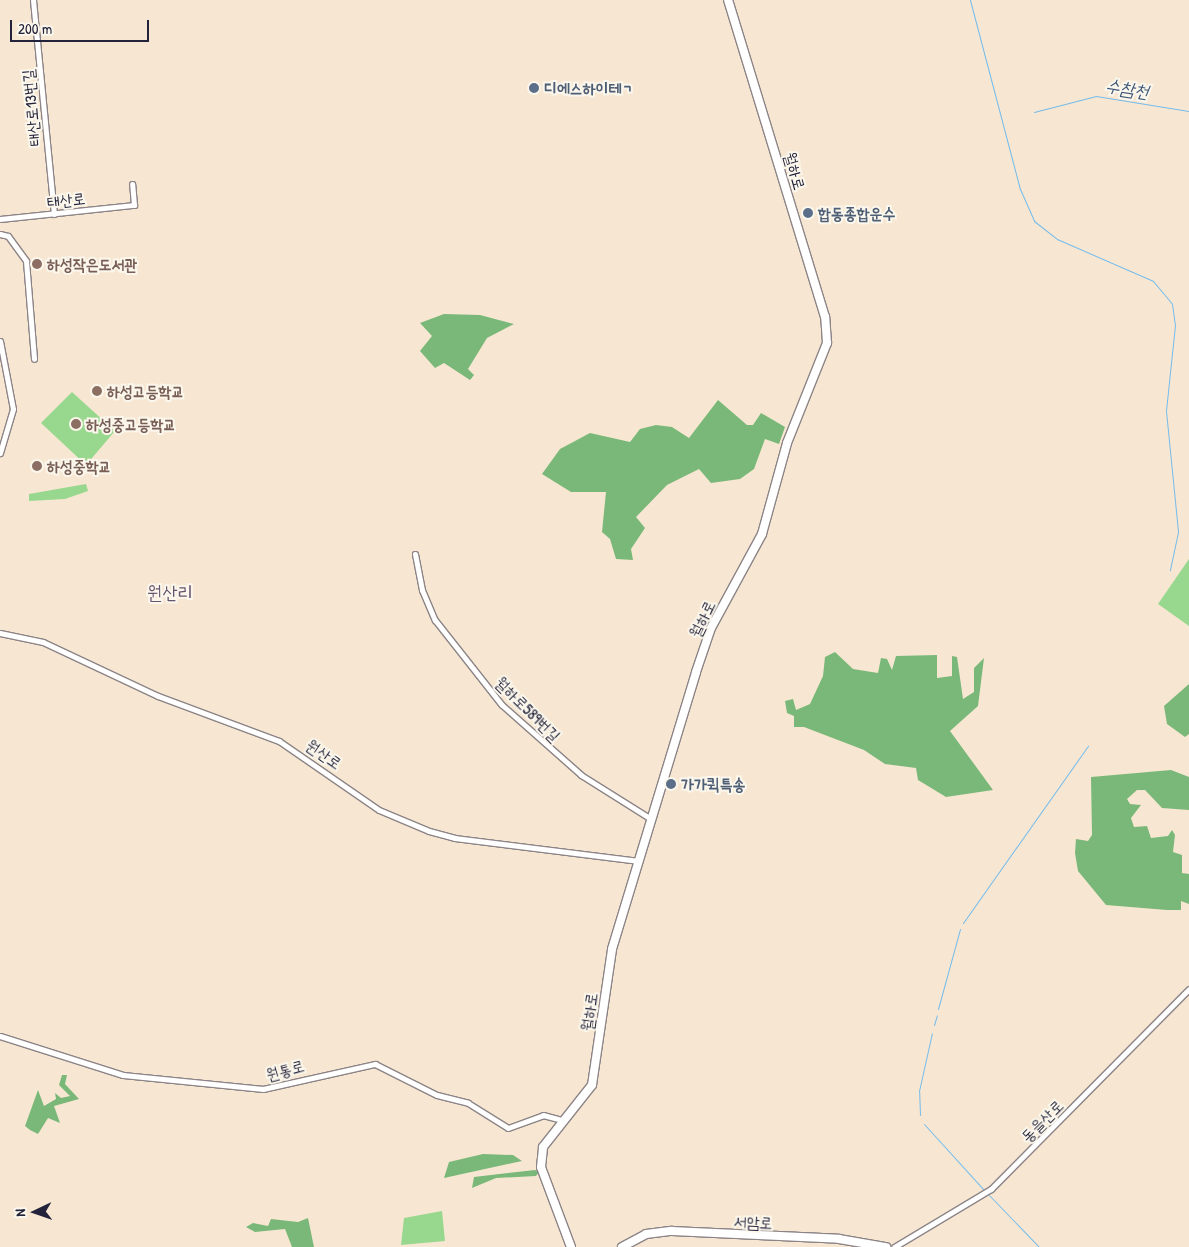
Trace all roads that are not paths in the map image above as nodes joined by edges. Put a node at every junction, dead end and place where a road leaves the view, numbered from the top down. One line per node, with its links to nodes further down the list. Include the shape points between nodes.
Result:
1 (33, 0): 4 (street, 태산로13번길)
2 (728, 0): 12 (street, 월하로, via 825,317 827,342 787,443 754,554 706,641)
3 (132, 184): 4 (street, 태산로, via 134,205)
4 (54, 214): 5 (street, 태산로)
5 (0, 219)
6 (0, 234): 8 (street, via 8,236 26,261)
7 (0, 340): 9 (street, via 14,409)
8 (34, 359)
9 (0, 453)
10 (415, 554): 12 (street, 월하로589번길, via 422,590 435,620 497,699 581,775)
11 (0, 633): 13 (street, 원산로, via 43,642 158,696 279,741 379,810 429,831 455,838)
12 (651, 819): 13 (street, 월하로)
13 (639, 861): 16 (street, 월하로, via 612,952 592,1085)
14 (1189, 989): 20 (street, 동을산로, via 991,1190)
15 (0, 1036): 16 (street, 원통로, via 123,1075 263,1089 375,1064 437,1095 468,1104 508,1128 543,1115)
16 (562, 1120): 17 (street, 월하로, via 546,1140 541,1162)
17 (571, 1247)
18 (622, 1247): 19 (street, 서암로, via 646,1234 672,1231 839,1240)
19 (886, 1247)
20 (894, 1247)

